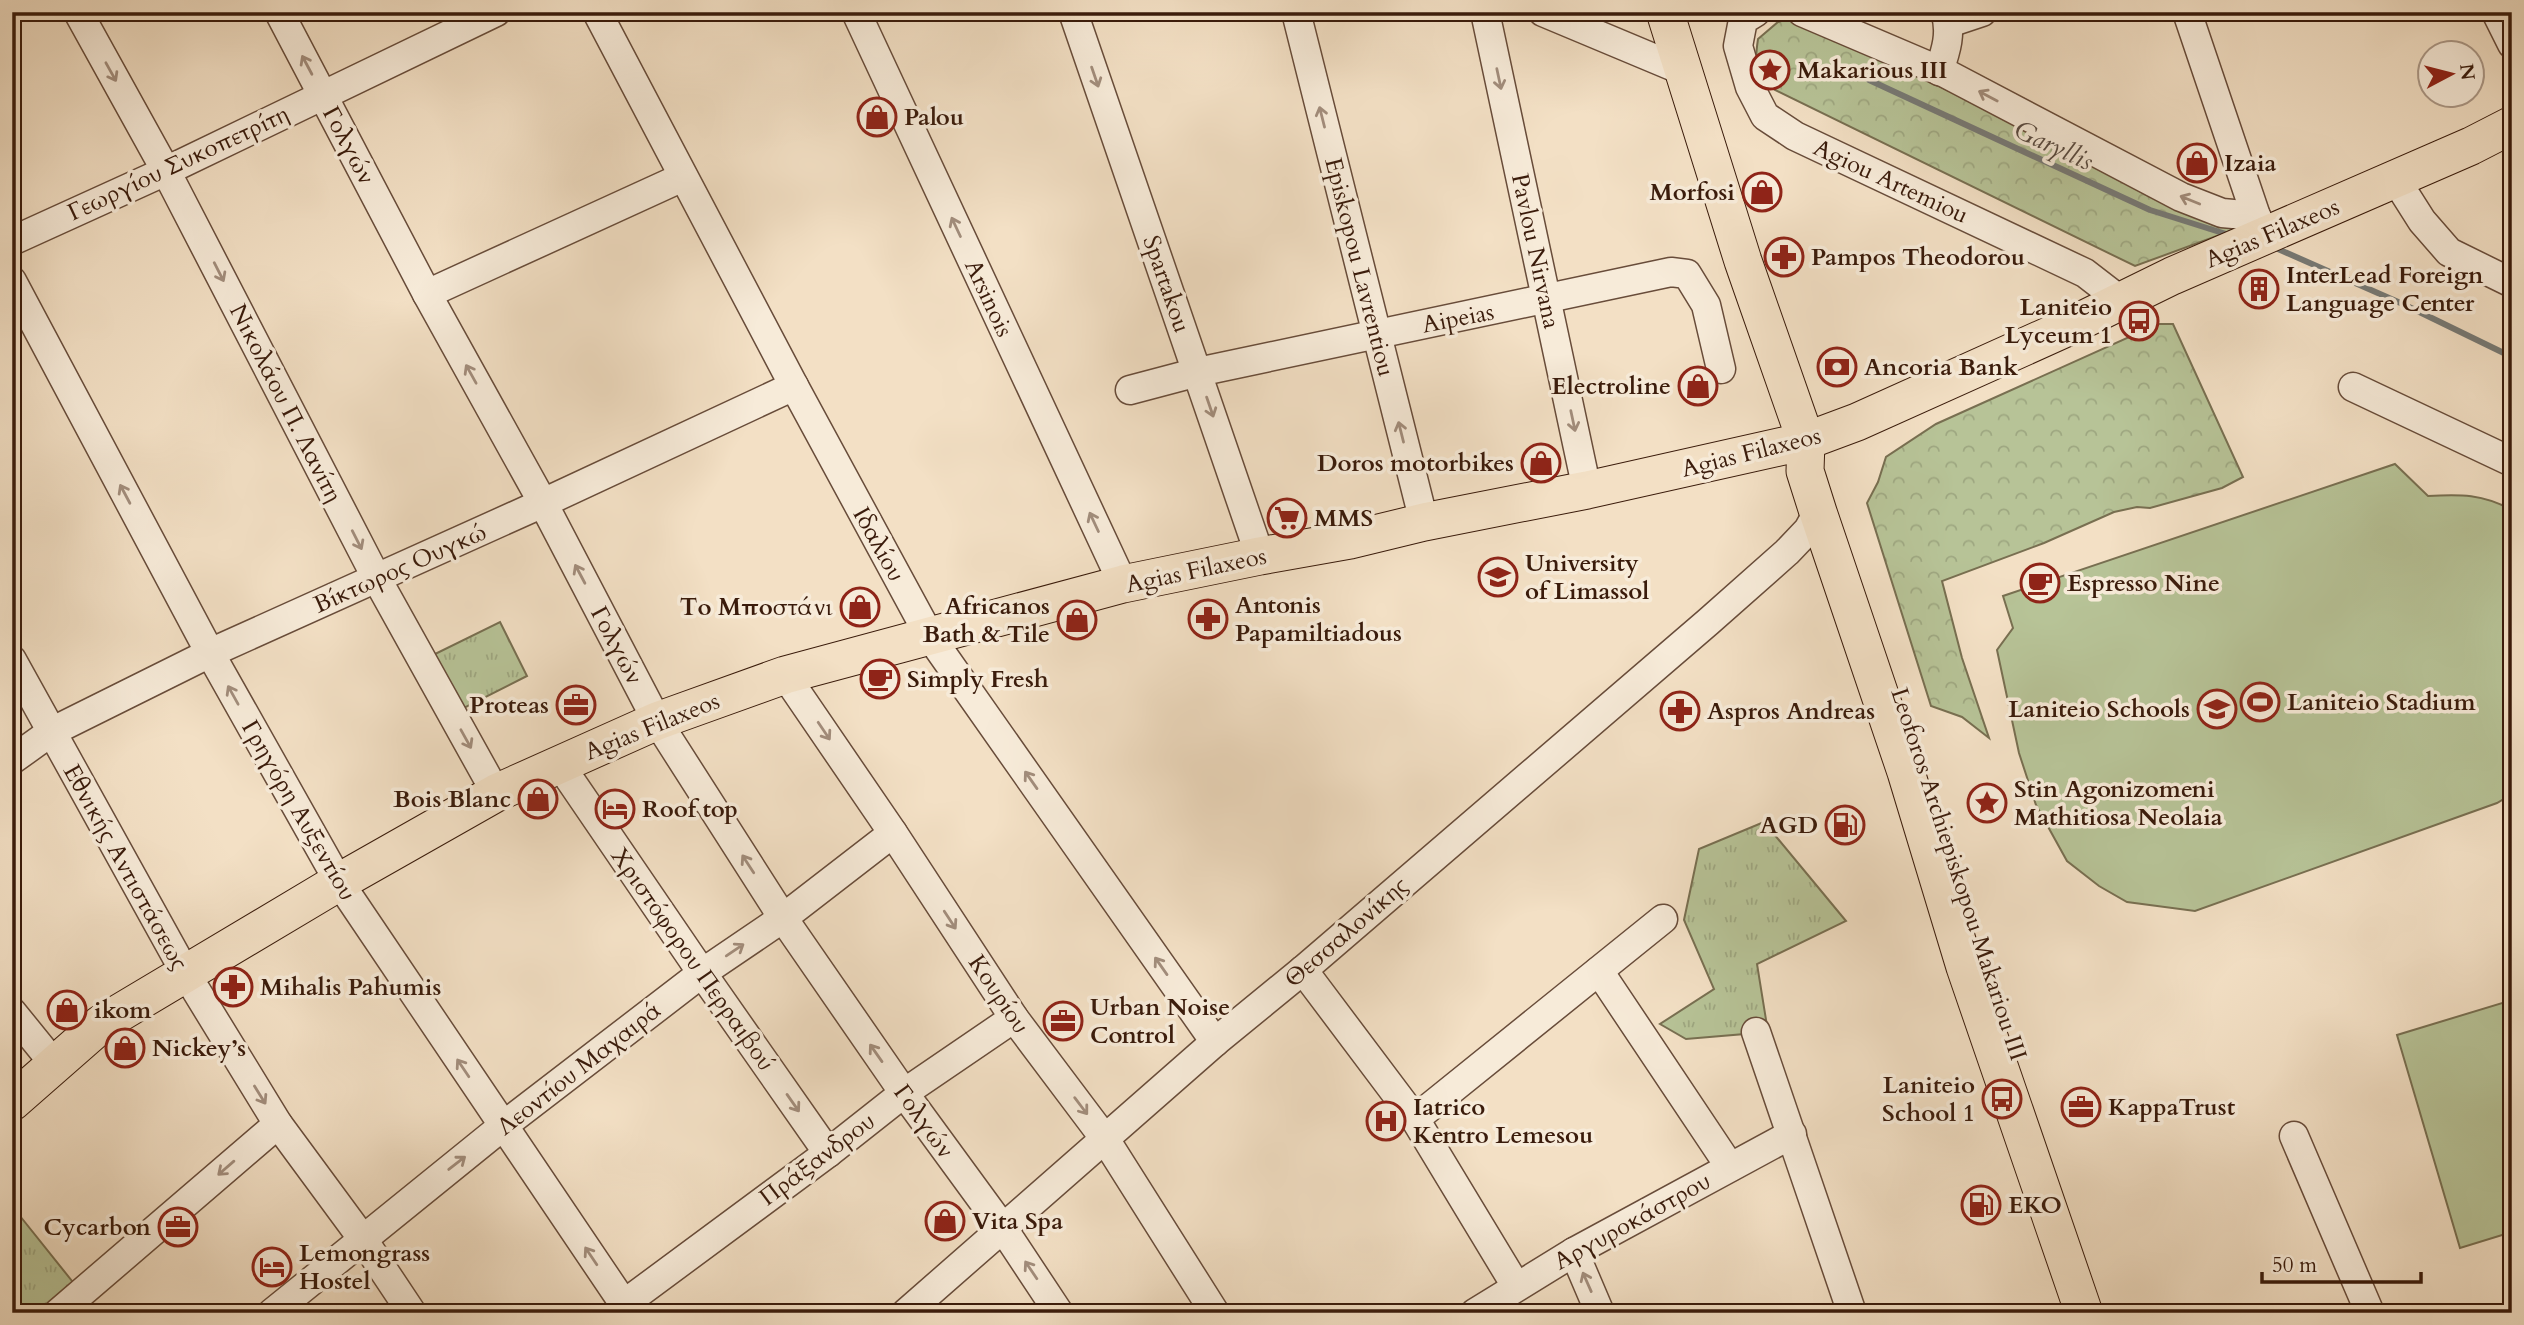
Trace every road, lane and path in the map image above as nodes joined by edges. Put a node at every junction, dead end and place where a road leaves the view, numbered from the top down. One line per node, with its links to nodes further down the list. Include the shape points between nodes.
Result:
1 (78, 12): 22 (street, Νικολάου Π. Λανίτη, one-way to 22)
2 (279, 12): 20 (street, Γολγών, one-way to 2)
3 (496, 12): 20 (street, Γεωργίου Συκοπετρίτη)
4 (597, 12): 23 (street, Ιδαλίου)
5 (856, 12): 48 (street, Arsinois, one-way to 5)
6 (1073, 12): 34 (street, Spartakou, one-way to 34)
7 (1296, 12): 32 (street, Episkopou Lavrentiou, one-way to 7)
8 (1485, 12): 30 (street, Pavlou Nirvana, one-way to 30)
9 (1543, 12): 18 (street)
10 (1665, 12): 18 (main road, Leoforos Archiepiskopou Makariou III)
11 (1756, 12): 31 (street, Agiou Artemiou, via 1743,20 1738,46 1745,74 1765,116 1795,136 2085,273)
12 (1802, 12): 19 (street)
13 (1982, 12): 16 (street)
14 (2187, 12): 25 (street)
15 (2496, 12): 17 (street)
16 (1947, 18): 19 (street, via 1947,48)
17 (2512, 44)
18 (1684, 71): 38 (main road, Leoforos Archiepiskopou Makariou III)
19 (1939, 71): 25 (street, one-way to 19, via 2181,197)
20 (322, 94): 22 (street, Γεωργίου Συκοπετρίτη); 29 (street, Γολγών)
21 (2512, 125): 24 (main road, Agias Filaxeos)
22 (166, 171): 26 (street, Γεωργίου Συκοπετρίτη); 47 (street, Νικολάου Π. Λανίτη, one-way to 47)
23 (683, 177): 29 (street); 35 (street, Ιδαλίου)
24 (2396, 180): 25 (main road, Agias Filaxeos); 28 (street, via 2448,253)
25 (2261, 225): 31 (main road, Agias Filaxeos)
26 (12, 241)
27 (12, 281): 50 (street, Γρηγόρη Αυξεντίου, one-way to 27)
28 (2512, 284)
29 (427, 294): 41 (street, Γολγών, one-way to 29)
30 (1547, 300): 32 (street, Aipeias); 33 (street, Aipeias, via 1671,272 1687,274 1706,305); 40 (street, Pavlou Nirvana, one-way to 40)
31 (2120, 300): 38 (main road, Agias Filaxeos)
32 (1377, 334): 34 (street, Aipeias); 43 (street, Episkopou Lavrentiou, one-way to 32)
33 (1721, 369)
34 (1198, 372): 37 (street, Aipeias); 45 (street, Spartakou, one-way to 45)
35 (794, 386): 41 (street, Βίκτωρος Ουγκώ); 49 (street, Ιδαλίου)
36 (2353, 387): 39 (street)
37 (1130, 390)
38 (1806, 441): 40 (main road, Agias Filaxeos); 42 (main road, Leoforos Archiepiskopou Makariou III, via 1805,471); 66 (main road, Leoforos Archiepiskopou Makariou III, via 1832,472)
39 (2512, 461)
40 (1587, 489): 43 (main road, Agias Filaxeos)
41 (543, 503): 47 (street, Βίκτωρος Ουγκώ); 53 (street, Γολγών, one-way to 41)
42 (1818, 512): 44 (street, Θεσσαλονίκης); 46 (main road, Leoforos Archiepiskopou Makariou III)
43 (1424, 522): 45 (main road, Agias Filaxeos)
44 (1787, 552): 46 (street, via 1819,556); 62 (street, Θεσσαλονίκης)
45 (1260, 556): 48 (main road, Agias Filaxeos)
46 (1837, 565): 66 (main road, Leoforos Archiepiskopou Makariou III)
47 (377, 579): 50 (street, Βίκτωρος Ουγκώ); 57 (street, Νικολάου Π. Λανίτη, one-way to 57)
48 (1123, 584): 49 (main road, Agias Filaxeos)
49 (929, 635): 52 (main road, Agias Filaxeos); 70 (street, Ιδαλίου, one-way to 49)
50 (210, 653): 54 (street, Βίκτωρος Ουγκώ); 59 (street, Γρηγόρη Αυξεντίου, one-way to 50)
51 (12, 660): 54 (street, Εθνικής Αντιστάσεως)
52 (785, 675): 53 (main road, Agias Filaxeos); 58 (street, Κουρίου, one-way to 58)
53 (657, 721): 56 (main road, Agias Filaxeos); 60 (street, Γολγών, one-way to 53)
54 (51, 732): 55 (street, Βίκτωρος Ουγκώ); 64 (street, Εθνικής Αντιστάσεως)
55 (12, 760)
56 (560, 765): 57 (main road, Agias Filaxeos); 65 (street, Χριστόφορου Περραιβού)
57 (496, 793): 59 (main road, Agias Filaxeos)
58 (893, 833): 60 (street, Λεοντίου Μαχαιρά); 68 (street, Κουρίου, one-way to 68)
59 (339, 882): 64 (main road, Agias Filaxeos); 76 (street, Γρηγόρη Αυξεντίου, one-way to 59)
60 (783, 918): 65 (street, Λεοντίου Μαχαιρά, one-way to 60); 72 (street, Γολγών, one-way to 60)
61 (1663, 919): 63 (street)
62 (1303, 970): 70 (street, Θεσσαλονίκης); 74 (street)
63 (1599, 971): 74 (street); 81 (street)
64 (186, 974): 71 (main road, Agias Filaxeos, via 101,1024); 75 (street, Εθνικής Αντιστάσεως, one-way to 75)
65 (702, 974): 76 (street, Λεοντίου Μαχαιρά); 80 (street, Χριστόφορου Περραιβού, one-way to 80)
66 (1990, 1002): 87 (main road, Leoforos Archiepiskopou Makariou III)
67 (12, 1012): 71 (street)
68 (1014, 1018): 72 (street, Πράξανδρου); 79 (street, Κουρίου, one-way to 79)
69 (1756, 1032): 77 (street)
70 (1214, 1042): 79 (street, Θεσσαλονίκης)
71 (55, 1065): 73 (main road, Agias Filaxeos)
72 (904, 1093): 80 (street, Πράξανδρου); 82 (street, Γολγών)
73 (12, 1102)
74 (1415, 1119): 85 (street)
75 (278, 1124): 83 (street, Εθνικής Αντιστάσεως); 88 (street, one-way to 88)
76 (503, 1126): 83 (street, Λεοντίου Μαχαιρά, one-way to 76); 86 (street, Γρηγόρη Αυξεντίου, one-way to 76)
77 (1792, 1134): 81 (street, Αργυροκάστρου); 96 (street)
78 (2294, 1136): 97 (street)
79 (1105, 1139): 82 (street, Θεσσαλονίκης); 93 (street, Κουρίου)
80 (828, 1153): 86 (street, Πράξανδρου)
81 (1730, 1167): 84 (street, Αργυροκάστρου)
82 (1002, 1227): 91 (street, Θεσσαλονίκης); 92 (street, Γολγών, one-way to 82)
83 (362, 1238): 89 (street, Λεοντίου Μαχαιρά); 90 (street, Εθνικής Αντιστάσεως)
84 (1574, 1252): 85 (street, Αργυροκάστρου); 95 (street, one-way to 84)
85 (1516, 1286): 94 (street, Αργυροκάστρου)
86 (627, 1308)
87 (2081, 1310)
88 (58, 1313)
89 (272, 1313)
90 (412, 1313)
91 (906, 1313)
92 (1059, 1313)
93 (1215, 1313)
94 (1475, 1313)
95 (1600, 1313)
96 (1852, 1313)
97 (2370, 1313)

